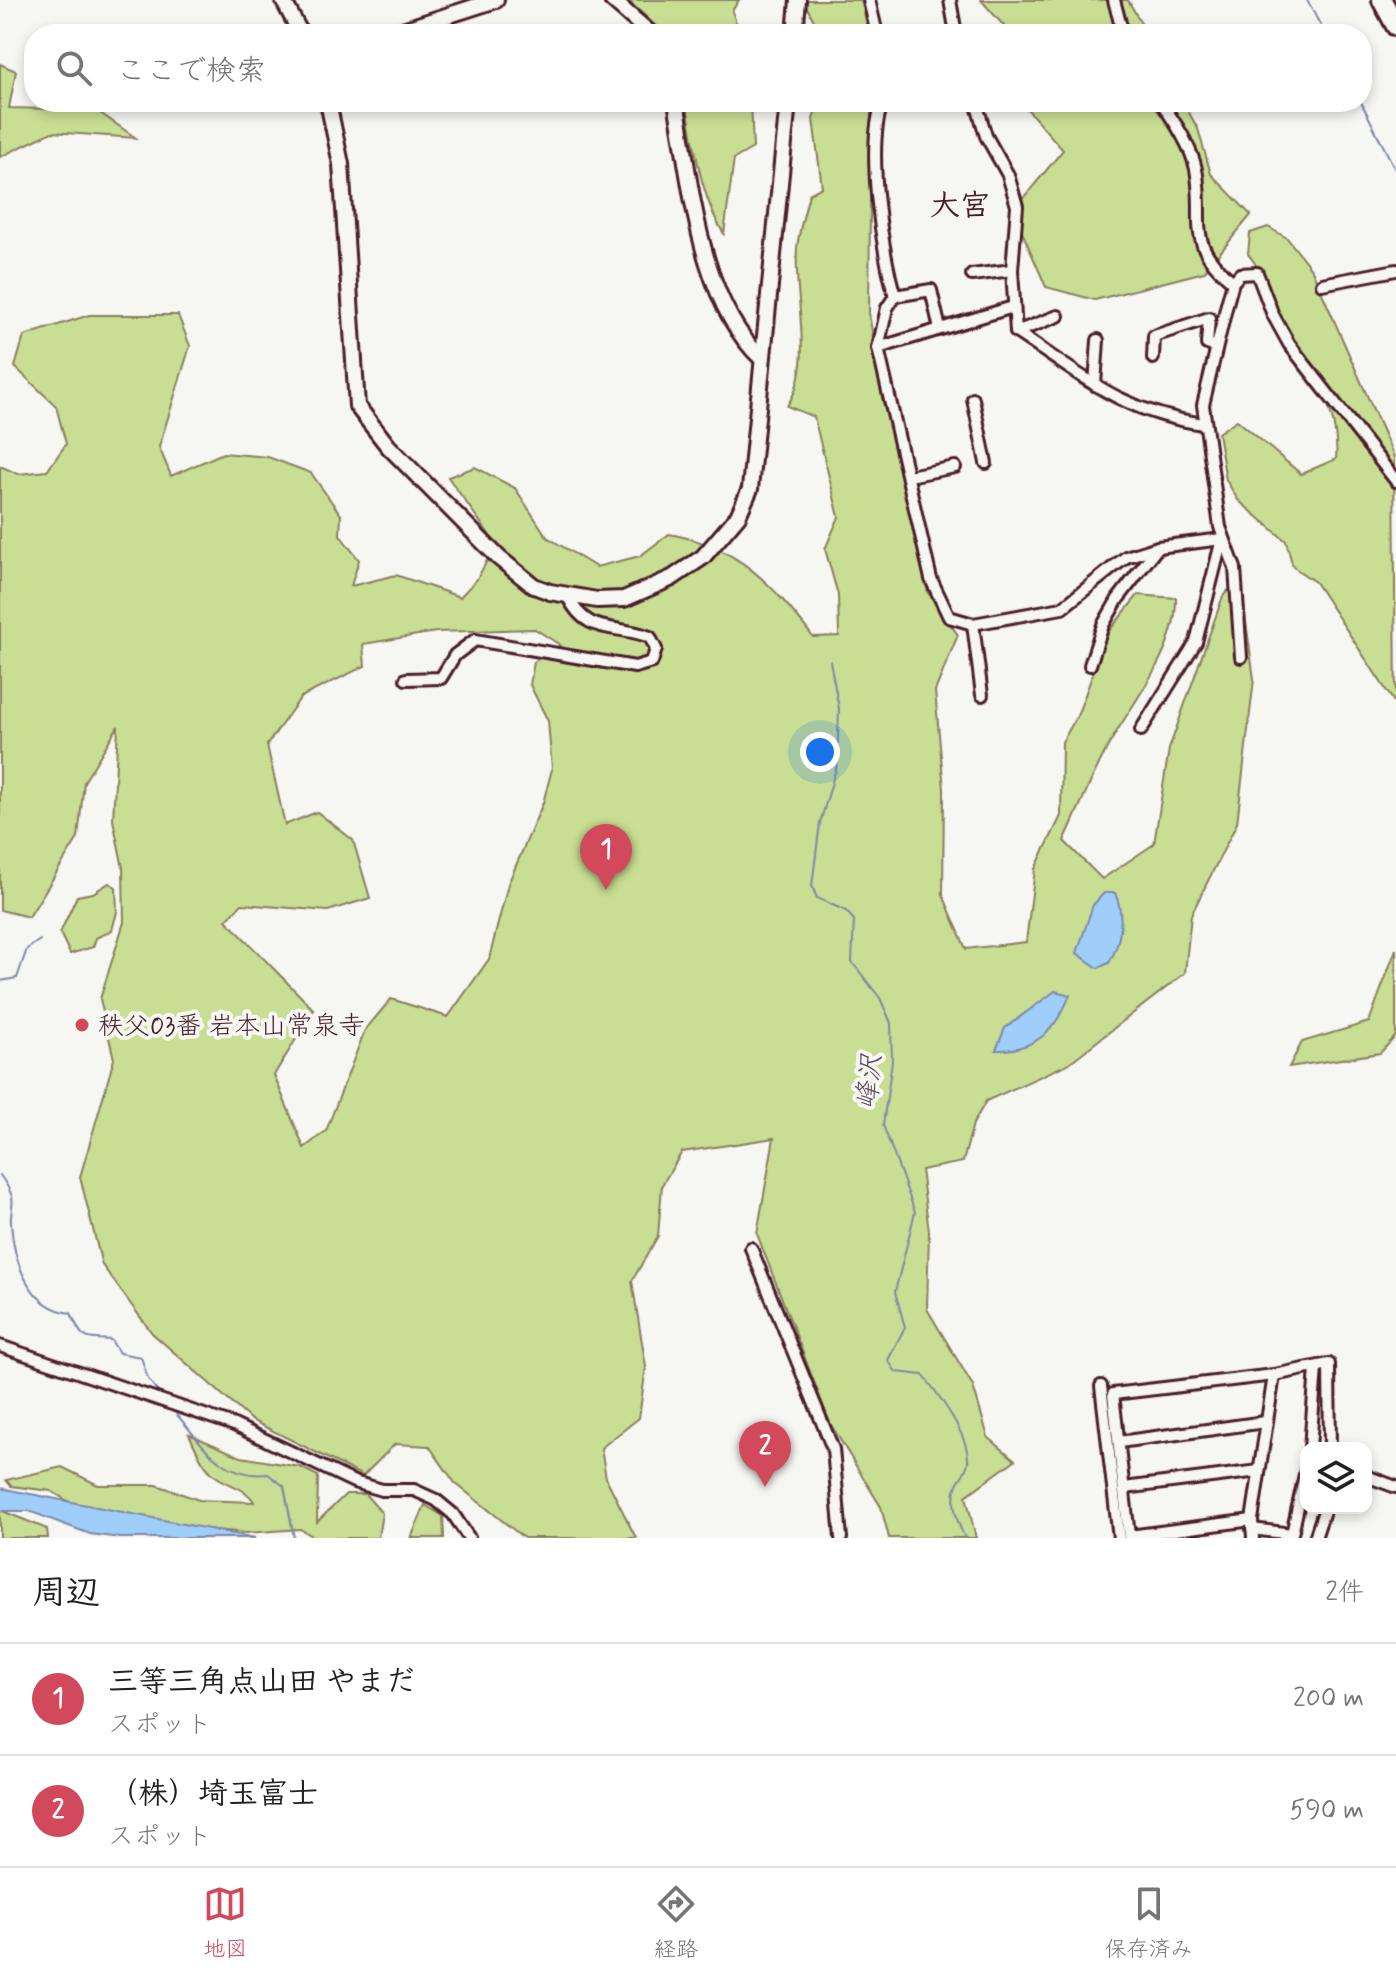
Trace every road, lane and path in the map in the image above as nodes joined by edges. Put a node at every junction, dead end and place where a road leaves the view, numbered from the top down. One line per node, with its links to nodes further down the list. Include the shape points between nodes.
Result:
1 (283, 0): 9 (street)
2 (496, 0): 10 (street)
3 (612, 0): 11 (street)
4 (798, 0): 12 (street)
5 (869, 0): 13 (street)
6 (950, 0): 14 (street)
7 (1114, 0): 15 (street)
8 (1382, 0): 16 (highway)
9 (296, 24)
10 (421, 24)
11 (640, 24)
12 (796, 24)
13 (875, 24)
14 (954, 24)
15 (1120, 24)
16 (1396, 26)
17 (330, 112): 47 (street, via 341,164 357,406 388,446 499,558 534,586)
18 (678, 112): 37 (street, via 720,300 745,343)
19 (787, 112): 37 (street)
20 (878, 112): 28 (street, via 880,224)
21 (979, 112): 23 (street, via 1017,206)
22 (1166, 112): 26 (street, via 1196,168 1202,249)
23 (1012, 270): 25 (street); 29 (street)
24 (1396, 270): 27 (street)
25 (972, 275)
26 (1233, 282): 34 (street); 44 (street, via 1240,274 1257,273 1289,344)
27 (1322, 284)
28 (895, 296): 31 (street, via 931,290); 35 (street)
29 (1013, 307): 31 (street); 32 (street)
30 (1058, 316): 32 (street)
31 (940, 329): 35 (street)
32 (1016, 332): 38 (street)
33 (1098, 340): 38 (street)
34 (1216, 347): 36 (street, via 1207,344 1209,318 1154,336); 40 (street)
35 (878, 348): 43 (street)
36 (1153, 358)
37 (762, 359): 47 (street, via 750,489 723,536 703,557 647,591 624,599)
38 (1095, 385): 40 (street, via 1130,406)
39 (973, 399): 41 (street)
40 (1203, 424): 45 (street)
41 (986, 463)
42 (955, 467): 43 (street)
43 (909, 476): 48 (street, via 931,579 949,617)
44 (1396, 481)
45 (1222, 539): 46 (street); 49 (street, via 1235,568); 53 (street, via 1196,642)
46 (1158, 547): 48 (street, via 1126,557 1062,608); 50 (street, via 1110,612)
47 (567, 595): 51 (street, via 575,613 591,625 650,637 656,649 652,662 635,667 475,640 455,655 441,678)
48 (973, 624): 52 (street)
49 (1241, 657)
50 (1090, 665)
51 (406, 679)
52 (982, 695)
53 (1141, 730)
54 (751, 1248): 73 (street, via 833,1449)
55 (0, 1346): 72 (street, via 234,1425 354,1482 382,1490 414,1490 453,1514)
56 (1316, 1368): 57 (street); 61 (street); 62 (street, via 1329,1364)
57 (1274, 1375): 59 (street); 60 (street, via 1113,1394)
58 (1101, 1386): 74 (street)
59 (1265, 1422): 60 (street); 63 (street)
60 (1119, 1442): 66 (street)
61 (1310, 1442)
62 (1330, 1442)
63 (1259, 1471): 66 (street); 69 (street)
64 (1372, 1478): 65 (street)
65 (1396, 1487)
66 (1124, 1488): 71 (street, via 1129,1536)
67 (1300, 1497): 69 (street, via 1292,1534)
68 (1323, 1514): 75 (street)
69 (1253, 1529): 70 (street)
70 (1202, 1532): 71 (street)
71 (1156, 1535)
72 (469, 1538)
73 (841, 1538)
74 (1119, 1538)
75 (1315, 1538)

